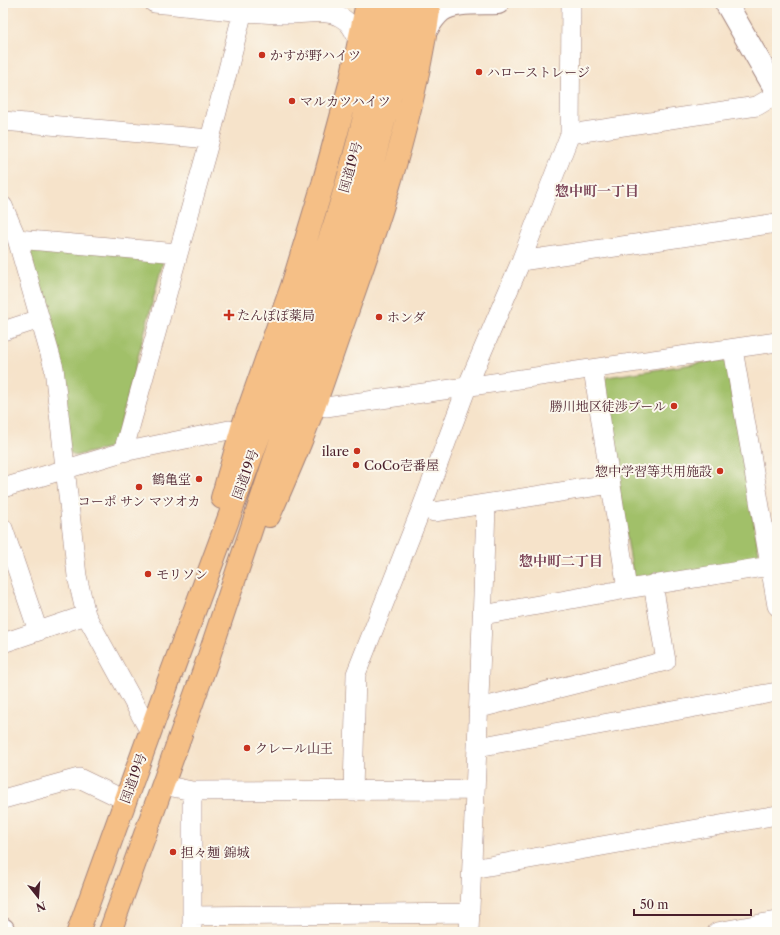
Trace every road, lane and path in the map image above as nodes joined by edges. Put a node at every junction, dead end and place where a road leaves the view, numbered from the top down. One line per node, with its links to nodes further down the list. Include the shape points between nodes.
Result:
1 (154, 3): 7 (street)
2 (430, 3): 8 (highway)
3 (498, 3): 8 (street, via 455,5 440,11)
4 (571, 3): 12 (street)
5 (726, 3): 10 (street)
6 (377, 9): 9 (highway); 42 (highway, 国道19号, via 379,55 352,164 334,223); 43 (highway, 国道19号, via 399,58 387,110 356,222)
7 (243, 11): 9 (street, via 330,13 348,22); 13 (street)
8 (427, 29): 25 (highway, via 418,76 392,176)
9 (359, 44): 26 (highway, via 323,184 292,286)
10 (777, 93): 12 (street, via 757,106)
11 (3, 121): 13 (street)
12 (570, 134): 18 (street)
13 (210, 139): 17 (street)
14 (3, 206): 16 (street)
15 (777, 223): 18 (street)
16 (17, 238): 17 (street); 19 (street)
17 (178, 253): 27 (street)
18 (521, 261): 24 (street)
19 (40, 319): 20 (street); 28 (street, via 54,368)
20 (3, 331)
21 (777, 342): 22 (street)
22 (733, 349): 23 (street); 34 (street)
23 (593, 369): 24 (street); 29 (street)
24 (467, 387): 25 (street); 32 (street)
25 (320, 408): 43 (highway, via 301,441)
26 (235, 429): 27 (street); 42 (highway)
27 (123, 452): 28 (street)
28 (65, 468): 30 (street); 38 (street, via 77,576)
29 (610, 484): 31 (street); 36 (street)
30 (3, 488)
31 (486, 504): 32 (street, via 434,512); 39 (street)
32 (422, 507): 51 (street, via 356,674)
33 (3, 528): 40 (street)
34 (770, 566): 35 (street); 37 (street)
35 (653, 584): 36 (street); 45 (street, via 666,661)
36 (627, 588): 39 (street)
37 (777, 606)
38 (86, 615): 40 (street); 46 (street)
39 (483, 615): 45 (street)
40 (38, 631): 41 (street)
41 (3, 643)
42 (180, 649): 46 (highway, 国道19号)
43 (208, 656): 48 (highway, 国道19号)
44 (777, 692): 47 (street)
45 (480, 708): 47 (street)
46 (150, 732): 53 (highway, 国道19号)
47 (478, 747): 49 (street)
48 (162, 785): 50 (street); 60 (highway, 国道19号)
49 (475, 790): 51 (street); 55 (street)
50 (192, 792): 51 (street); 58 (street)
51 (353, 792)
52 (3, 799): 53 (street, via 79,778)
53 (125, 800): 59 (highway, 国道19号)
54 (777, 815): 55 (street)
55 (472, 869): 56 (street)
56 (470, 913): 58 (street); 61 (street)
57 (777, 921): 62 (street)
58 (192, 924)
59 (78, 932)
60 (110, 932)
61 (469, 932)
62 (717, 932)

